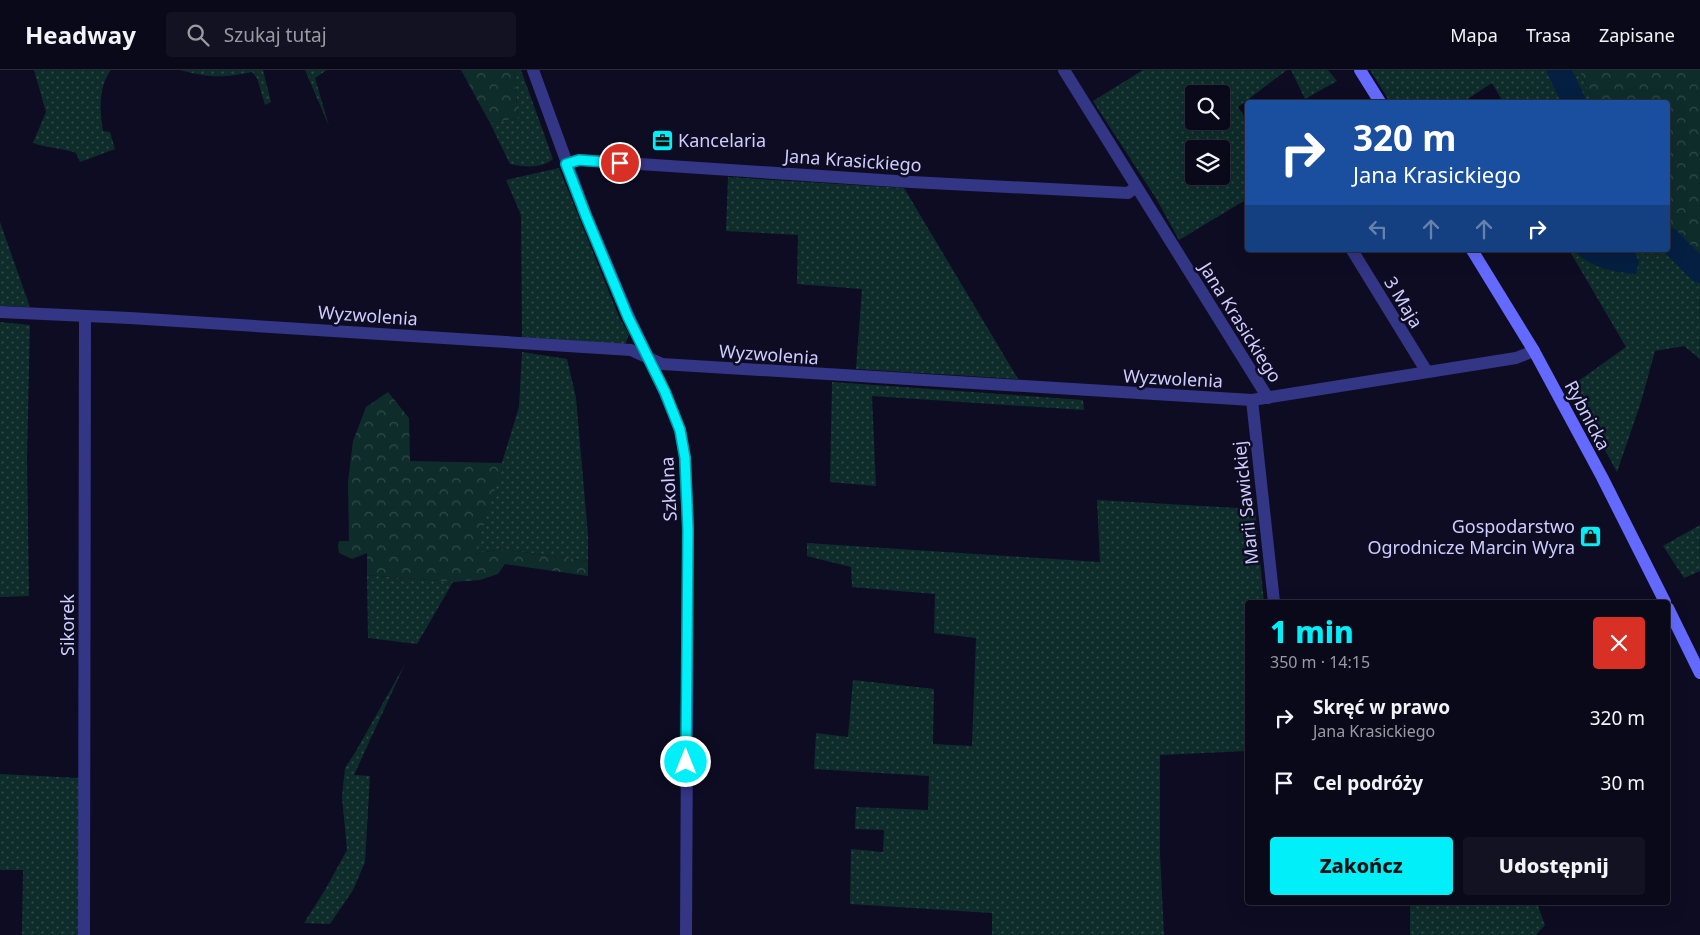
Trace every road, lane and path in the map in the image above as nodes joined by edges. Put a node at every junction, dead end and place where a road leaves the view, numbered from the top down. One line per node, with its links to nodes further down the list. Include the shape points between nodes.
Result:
1 (533, 70): 5 (street, Szkolna)
2 (1064, 70): 6 (street, Jana Krasickiego)
3 (1360, 70): 4 (main road)
4 (1379, 100)
5 (566, 164): 6 (street, Jana Krasickiego, via 579,160 1128,193); 12 (street, Szkolna)
6 (1136, 187): 14 (street, Jana Krasickiego)
7 (1353, 252): 13 (street, 3 Maja)
8 (1473, 252): 11 (main road, Rybnicka)
9 (0, 312): 10 (street, Wyzwolenia)
10 (85, 316): 12 (street, Wyzwolenia, via 631,350); 20 (street, Sikorek)
11 (1534, 352): 13 (street, Wyzwolenia, via 1516,358); 17 (main road, Rybnicka)
12 (648, 358): 15 (street, Wyzwolenia, via 662,364); 21 (street, Szkolna, via 680,430 685,458 688,530)
13 (1427, 372): 14 (street, Wyzwolenia)
14 (1268, 398): 15 (street, Wyzwolenia)
15 (1252, 400): 16 (street, Marii Sawickiej)
16 (1274, 600)
17 (1664, 600)
18 (1670, 612): 19 (main road)
19 (1700, 673)
20 (84, 935)
21 (686, 935)

